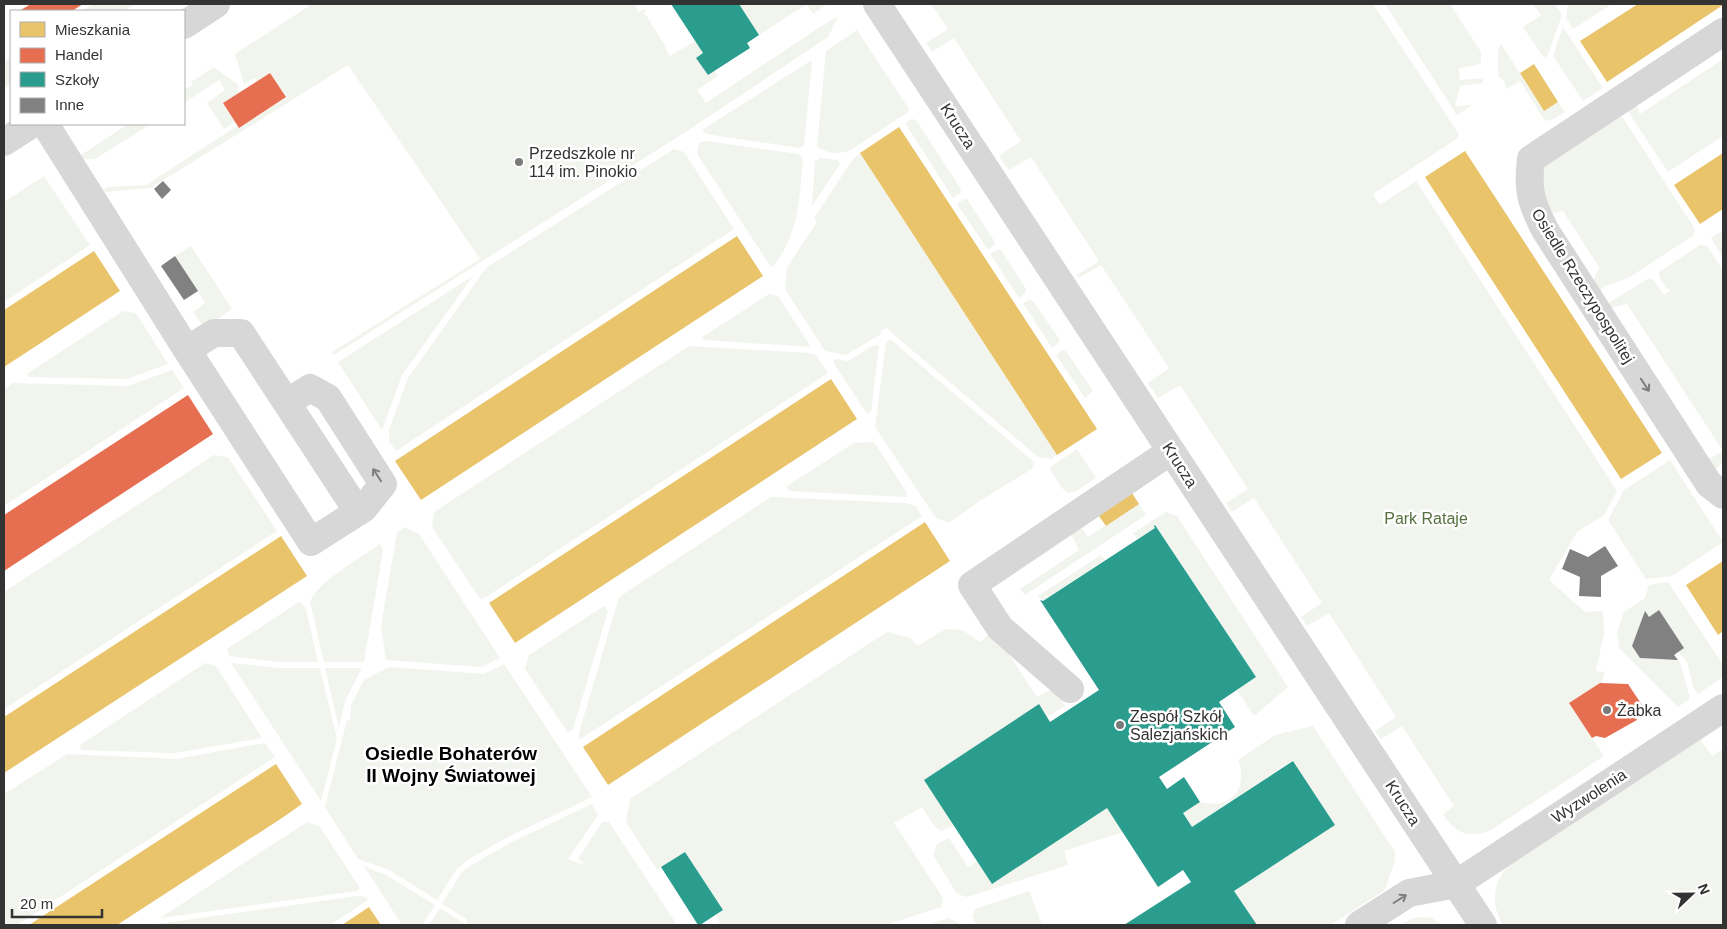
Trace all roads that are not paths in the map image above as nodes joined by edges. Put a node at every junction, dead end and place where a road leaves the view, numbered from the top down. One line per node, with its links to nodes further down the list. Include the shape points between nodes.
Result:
1 (216, 4): 3 (street)
2 (877, 4): 10 (street, Krucza)
3 (185, 24)
4 (1723, 32): 11 (street, Osiedle Rzeczypospolitej, one-way to 11, via 1531,159 1528,177 1531,203 1545,230 1709,484)
5 (30, 125): 7 (street)
6 (46, 125): 8 (street)
7 (4, 142)
8 (187, 350): 9 (street, via 214,333 241,333); 12 (street, via 311,542)
9 (287, 403): 12 (street); 12 (street, one-way to 9, via 383,484 328,398 310,388)
10 (1171, 451): 13 (street, via 972,585 1000,628); 15 (street, Krucza)
11 (1723, 495)
12 (358, 512)
13 (1070, 689)
14 (1723, 708): 15 (street, Wyzwolenia)
15 (1456, 884): 16 (street, one-way to 15, via 1409,893); 17 (street, Krucza)
16 (1359, 925)
17 (1483, 925)

